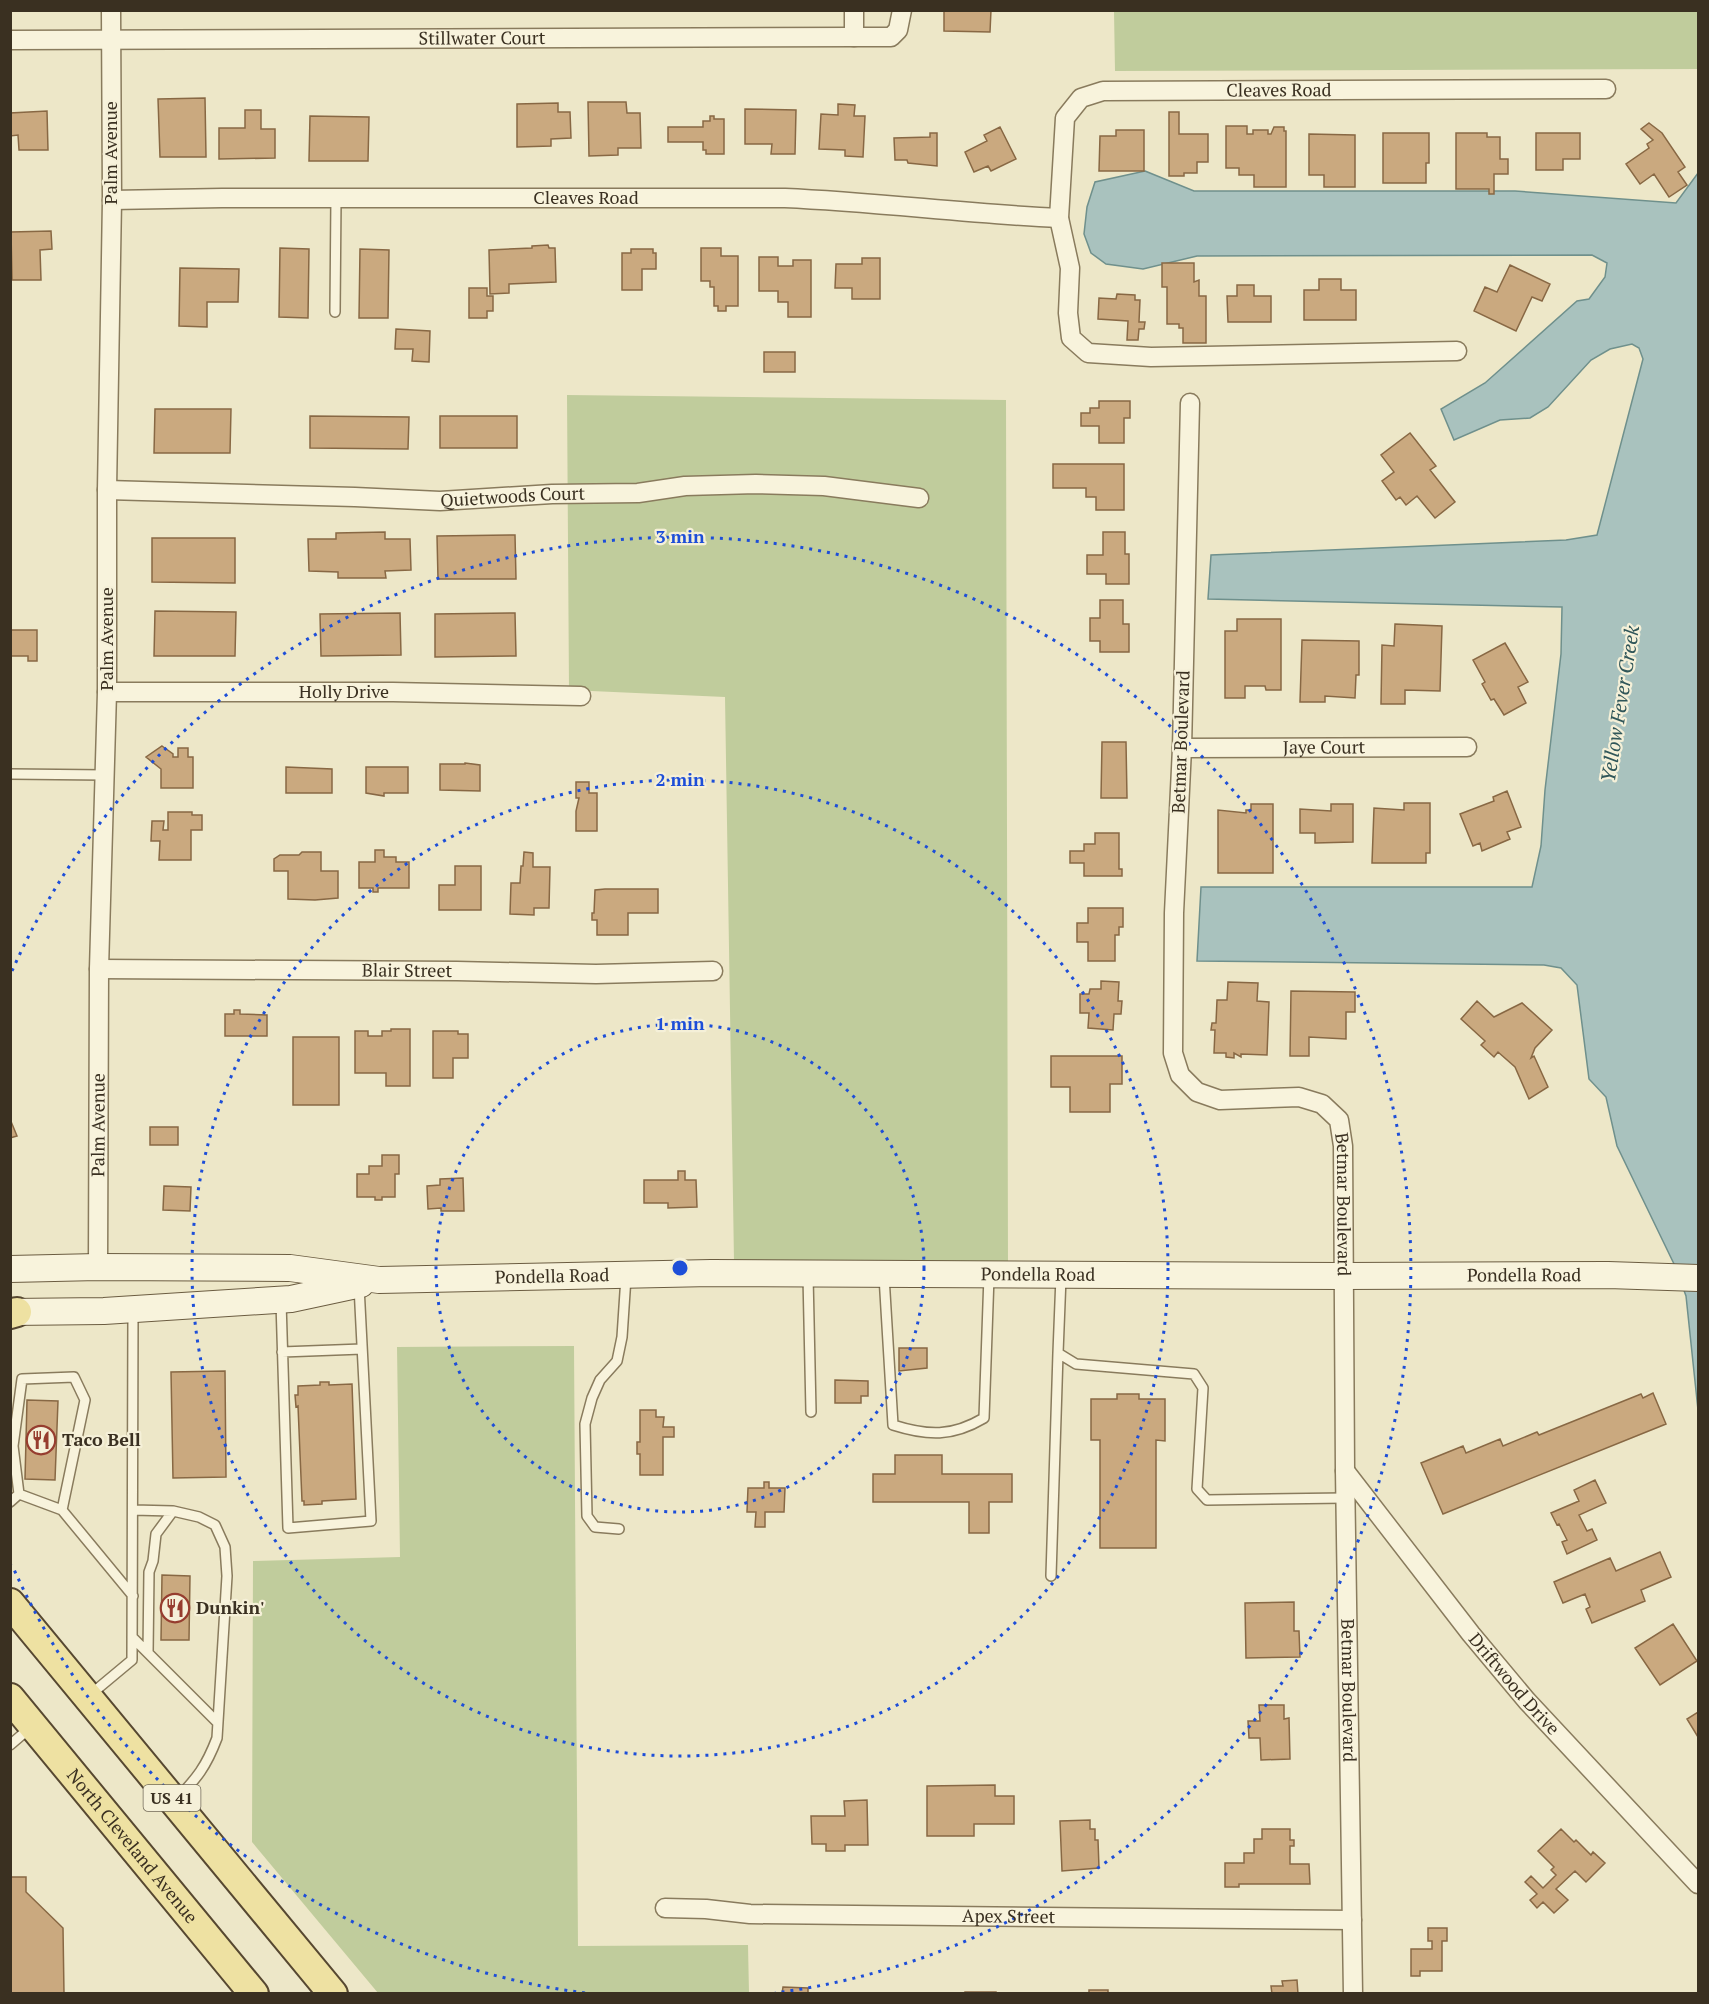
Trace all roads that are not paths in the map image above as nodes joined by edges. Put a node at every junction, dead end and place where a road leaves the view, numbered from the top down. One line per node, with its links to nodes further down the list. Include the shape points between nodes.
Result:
1 (111, 10): 6 (street, Palm Avenue)
2 (854, 10): 4 (street)
3 (902, 10): 4 (street, Stillwater Court, via 898,30 891,37)
4 (854, 37): 6 (street, Stillwater Court)
5 (10, 40): 6 (street, Stillwater Court)
6 (111, 41): 9 (street, Palm Avenue)
7 (1606, 89): 10 (street, Cleaves Road, via 1103,91 1081,98 1065,118)
8 (336, 198): 9 (street, Cleaves Road); 10 (street, Cleaves Road, via 785,198); 11 (lane)
9 (112, 200): 14 (street, Palm Avenue)
10 (1059, 218): 12 (street, Cleaves Road, via 1070,268 1071,338 1089,353 1151,357)
11 (335, 312)
12 (1456, 351)
13 (1190, 403): 19 (street, Betmar Boulevard)
14 (107, 490): 15 (street, Quietwoods Court, via 440,501 756,484 824,486); 16 (street, Palm Avenue)
15 (919, 498)
16 (107, 692): 17 (street, Holly Drive); 21 (street, Palm Avenue)
17 (581, 696)
18 (1467, 747): 19 (street, Jaye Court)
19 (1182, 748): 31 (street, Betmar Boulevard, via 1174,913 1173,1053 1180,1075 1197,1092 1220,1100 1299,1097 1322,1104 1338,1120 1343,1146)
20 (10, 774): 21 (lane)
21 (105, 775): 22 (street, Palm Avenue)
22 (99, 969): 23 (street, Blair Street, via 596,974); 24 (street, Palm Avenue)
23 (713, 971)
24 (98, 1267): 25 (main road, Pondella Road); 33 (main road, Pondella Road, via 290,1268)
25 (10, 1269)
26 (808, 1273): 27 (main road, Pondella Road); 30 (main road, Pondella Road); 40 (lane)
27 (883, 1274): 28 (main road, Pondella Road); 28 (lane, via 893,1425 940,1434 967,1428 984,1418)
28 (989, 1274): 29 (main road, Pondella Road)
29 (1062, 1274): 31 (main road, Pondella Road); 39 (lane)
30 (626, 1275): 33 (main road, Pondella Road); 48 (lane, via 617,1361 600,1380 585,1424 587,1516 595,1527)
31 (1344, 1276): 32 (main road, Pondella Road); 41 (street, Betmar Boulevard)
32 (1698, 1278)
33 (369, 1283): 34 (main road, Pondella Road); 37 (lane)
34 (280, 1300): 35 (main road, Pondella Road); 38 (lane)
35 (133, 1310): 36 (main road, Pondella Road); 46 (lane)
36 (13, 1312)
37 (362, 1349): 38 (lane); 38 (lane, via 371,1521 288,1528)
38 (282, 1352)
39 (1058, 1353): 43 (lane, via 1076,1364 1194,1374 1203,1388 1197,1489 1206,1500); 49 (lane)
40 (812, 1412)
41 (1345, 1471): 43 (street, Betmar Boulevard); 60 (street, Driftwood Drive, via 1527,1701)
42 (19, 1494): 44 (lane); 45 (lane); 45 (lane, via 13,1446 22,1379 74,1377 86,1400)
43 (1346, 1498): 62 (street, Betmar Boulevard)
44 (10, 1502)
45 (62, 1510): 50 (lane)
46 (133, 1510): 47 (lane); 50 (lane)
47 (172, 1511): 53 (lane, via 156,1534 149,1572); 56 (lane, via 215,1525 225,1547 227,1576)
48 (619, 1529)
49 (1051, 1576)
50 (133, 1596): 52 (lane)
51 (10, 1603): 54 (main road, US 41)
52 (132, 1637): 53 (lane); 54 (lane, via 132,1660)
53 (148, 1653): 56 (lane)
54 (88, 1696): 59 (main road, US 41)
55 (10, 1698): 57 (main road, North Cleveland Avenue)
56 (218, 1722): 59 (lane, via 208,1762)
57 (33, 1725): 58 (lane); 63 (main road, North Cleveland Avenue)
58 (10, 1745)
59 (174, 1802): 64 (main road, US 41)
60 (1698, 1884)
61 (665, 1908): 62 (street, Apex Street, via 750,1914)
62 (1352, 1920): 65 (street, Betmar Boulevard)
63 (254, 1994)
64 (333, 1994)
65 (1353, 1994)

